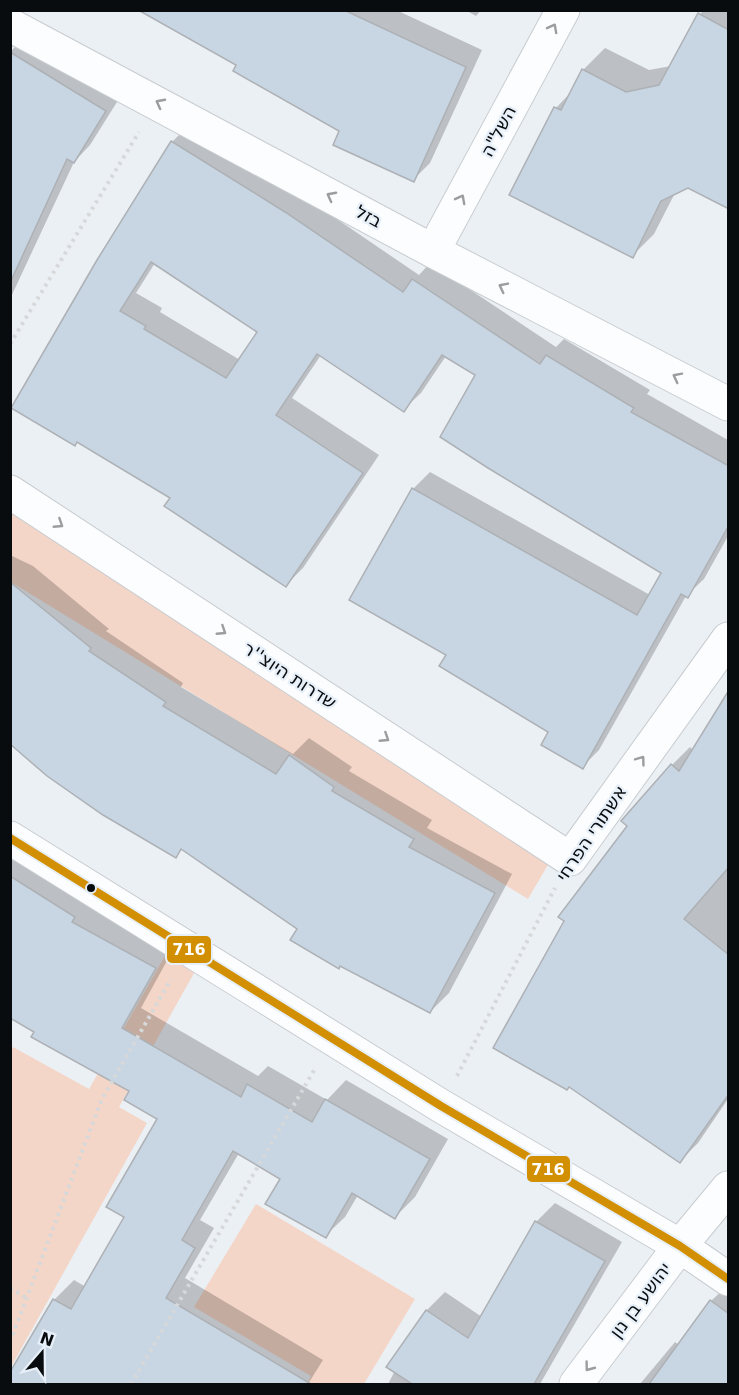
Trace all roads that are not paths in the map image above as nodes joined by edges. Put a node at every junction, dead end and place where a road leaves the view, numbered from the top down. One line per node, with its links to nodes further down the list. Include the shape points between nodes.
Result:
1 (563, 10): 3 (street, השל"ה, one-way to 1)
2 (10, 25): 3 (street, בזל, one-way to 2)
3 (433, 251): 4 (street, בזל, one-way to 3)
4 (729, 404)
5 (10, 492): 8 (street, שדרות היוצ''ר, one-way to 8)
6 (729, 639): 8 (street, אשתורי הפרחי, one-way to 6)
7 (10, 838): 10 (street, via 441,1106)
8 (570, 859)
9 (729, 1188): 10 (street, יהושע בן נון)
10 (680, 1246): 11 (street); 12 (street, יהושע בן נון, one-way to 12)
11 (729, 1279)
12 (576, 1384)

